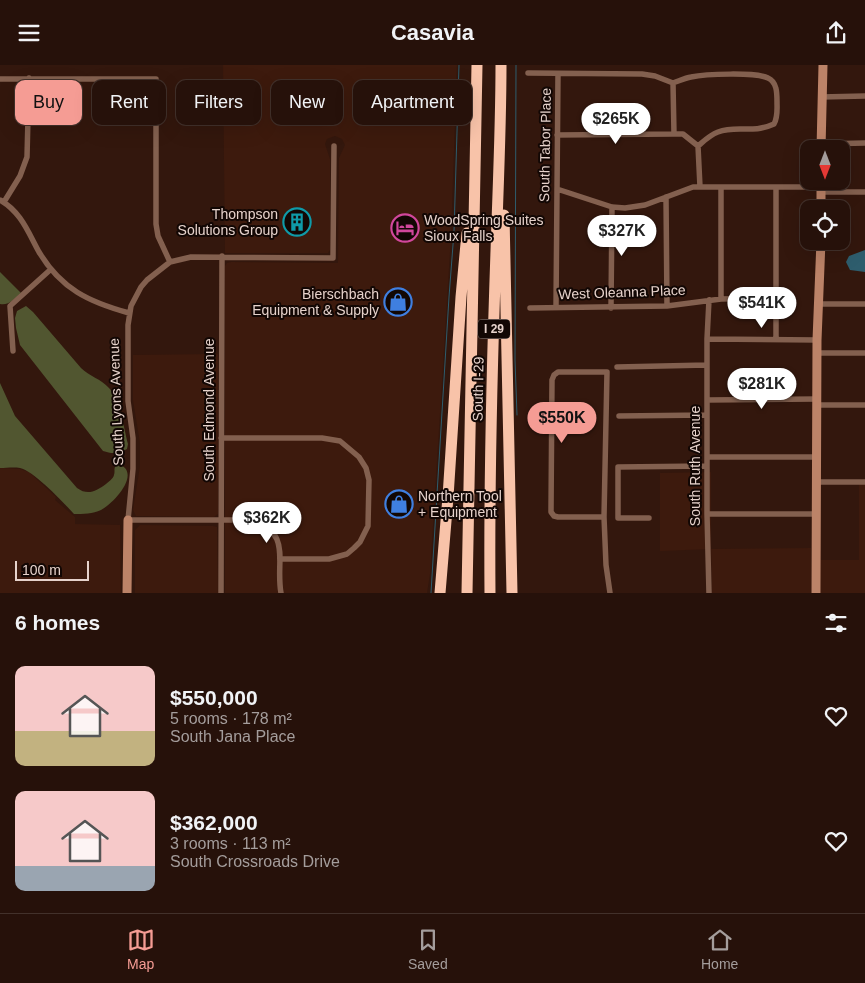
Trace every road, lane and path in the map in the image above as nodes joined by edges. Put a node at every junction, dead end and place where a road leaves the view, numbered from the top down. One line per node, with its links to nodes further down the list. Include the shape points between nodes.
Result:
1 (477, 65): 11 (highway, South I-29 / I 29)
2 (501, 65): 12 (highway, South I-29 / I 29)
3 (823, 65): 9 (street)
4 (528, 73): 5 (street)
5 (558, 74): 8 (street, via 642,74); 14 (street, South Tabor Place)
6 (0, 79): 7 (street)
7 (29, 79): 28 (street, via 27,157 20,176); 32 (street, via 156,79 156,224)
8 (673, 83): 13 (street); 19 (street, via 700,75 745,75 767,77 776,89 774,124 757,130 720,131)
9 (821, 97): 10 (street); 15 (street)
10 (865, 97)
11 (477, 122): 70 (highway, via 461,297); 77 (highway, South I-29 / I 29)
12 (501, 131): 71 (highway); 78 (highway, South I-29 / I 29)
13 (674, 134): 14 (street); 19 (street, via 683,134)
14 (558, 135): 24 (street, South Tabor Place)
15 (821, 140)
16 (865, 143): 17 (street)
17 (850, 144)
18 (334, 146): 31 (street, South Lyons Avenue, via 333,258)
19 (698, 146): 20 (street)
20 (700, 187): 21 (street); 27 (street)
21 (721, 187): 23 (street); 35 (street)
22 (800, 187): 23 (street)
23 (776, 188): 34 (street)
24 (557, 189): 29 (street); 40 (street, South Tabor Place)
25 (847, 190): 26 (street)
26 (865, 192)
27 (666, 197): 29 (street, via 633,207); 39 (street)
28 (2, 201): 33 (street, via 26,225)
29 (612, 207): 42 (street)
30 (820, 250): 37 (street)
31 (222, 256): 32 (street, South Lyons Avenue, via 191,257); 57 (street, South Edmond Avenue)
32 (170, 262): 43 (street, South Lyons Avenue, via 140,287)
33 (50, 270): 43 (street, via 85,298); 47 (street, via 10,306)
34 (775, 298): 35 (street, West Oleanna Place); 45 (street)
35 (721, 299): 36 (street, West Oleanna Place)
36 (709, 300): 39 (street, West Oleanna Place); 44 (street, South Ruth Avenue)
37 (817, 304): 38 (street); 46 (street)
38 (865, 304)
39 (667, 306): 42 (street, West Oleanna Place)
40 (556, 307): 41 (street, West Oleanna Place); 42 (street, West Oleanna Place)
41 (530, 308)
42 (611, 308)
43 (129, 313): 67 (street, South Lyons Avenue, via 127,382 133,458)
44 (707, 339): 45 (street); 50 (street, South Ruth Avenue)
45 (776, 339): 46 (street)
46 (817, 339): 48 (street)
47 (13, 351)
48 (818, 353): 49 (street); 53 (street)
49 (865, 353)
50 (707, 365): 51 (street); 52 (street, South Ruth Avenue)
51 (618, 367)
52 (707, 400): 53 (street); 55 (street, South Ruth Avenue)
53 (817, 402): 54 (street); 59 (street)
54 (865, 405)
55 (707, 415): 56 (street); 58 (street, South Ruth Avenue)
56 (619, 416)
57 (221, 438): 68 (street, South Edmond Avenue); 69 (street, via 322,438 340,441 359,457 366,468 368,526 354,549 329,559)
58 (708, 457): 59 (street); 60 (street, South Ruth Avenue)
59 (816, 457): 61 (street)
60 (708, 466): 63 (street, South Ruth Avenue); 66 (street, via 618,467 618,517)
61 (816, 482): 62 (street); 64 (street)
62 (865, 482)
63 (707, 514): 64 (street); 80 (street, South Ruth Avenue)
64 (816, 514): 81 (street)
65 (604, 517): 65 (street, via 563,517 554,516 551,512 552,380 556,373 607,372); 79 (street)
66 (649, 517)
67 (128, 520): 68 (street); 72 (street, South Lyons Avenue)
68 (221, 520): 69 (street, via 261,523 276,536); 73 (street, South Edmond Avenue)
69 (281, 559): 74 (street)
70 (443, 571): 75 (highway); 76 (highway)
71 (512, 592)
72 (127, 593)
73 (221, 593)
74 (281, 593)
75 (440, 593)
76 (445, 593)
77 (467, 593)
78 (490, 593)
79 (610, 593)
80 (709, 593)
81 (816, 593)

